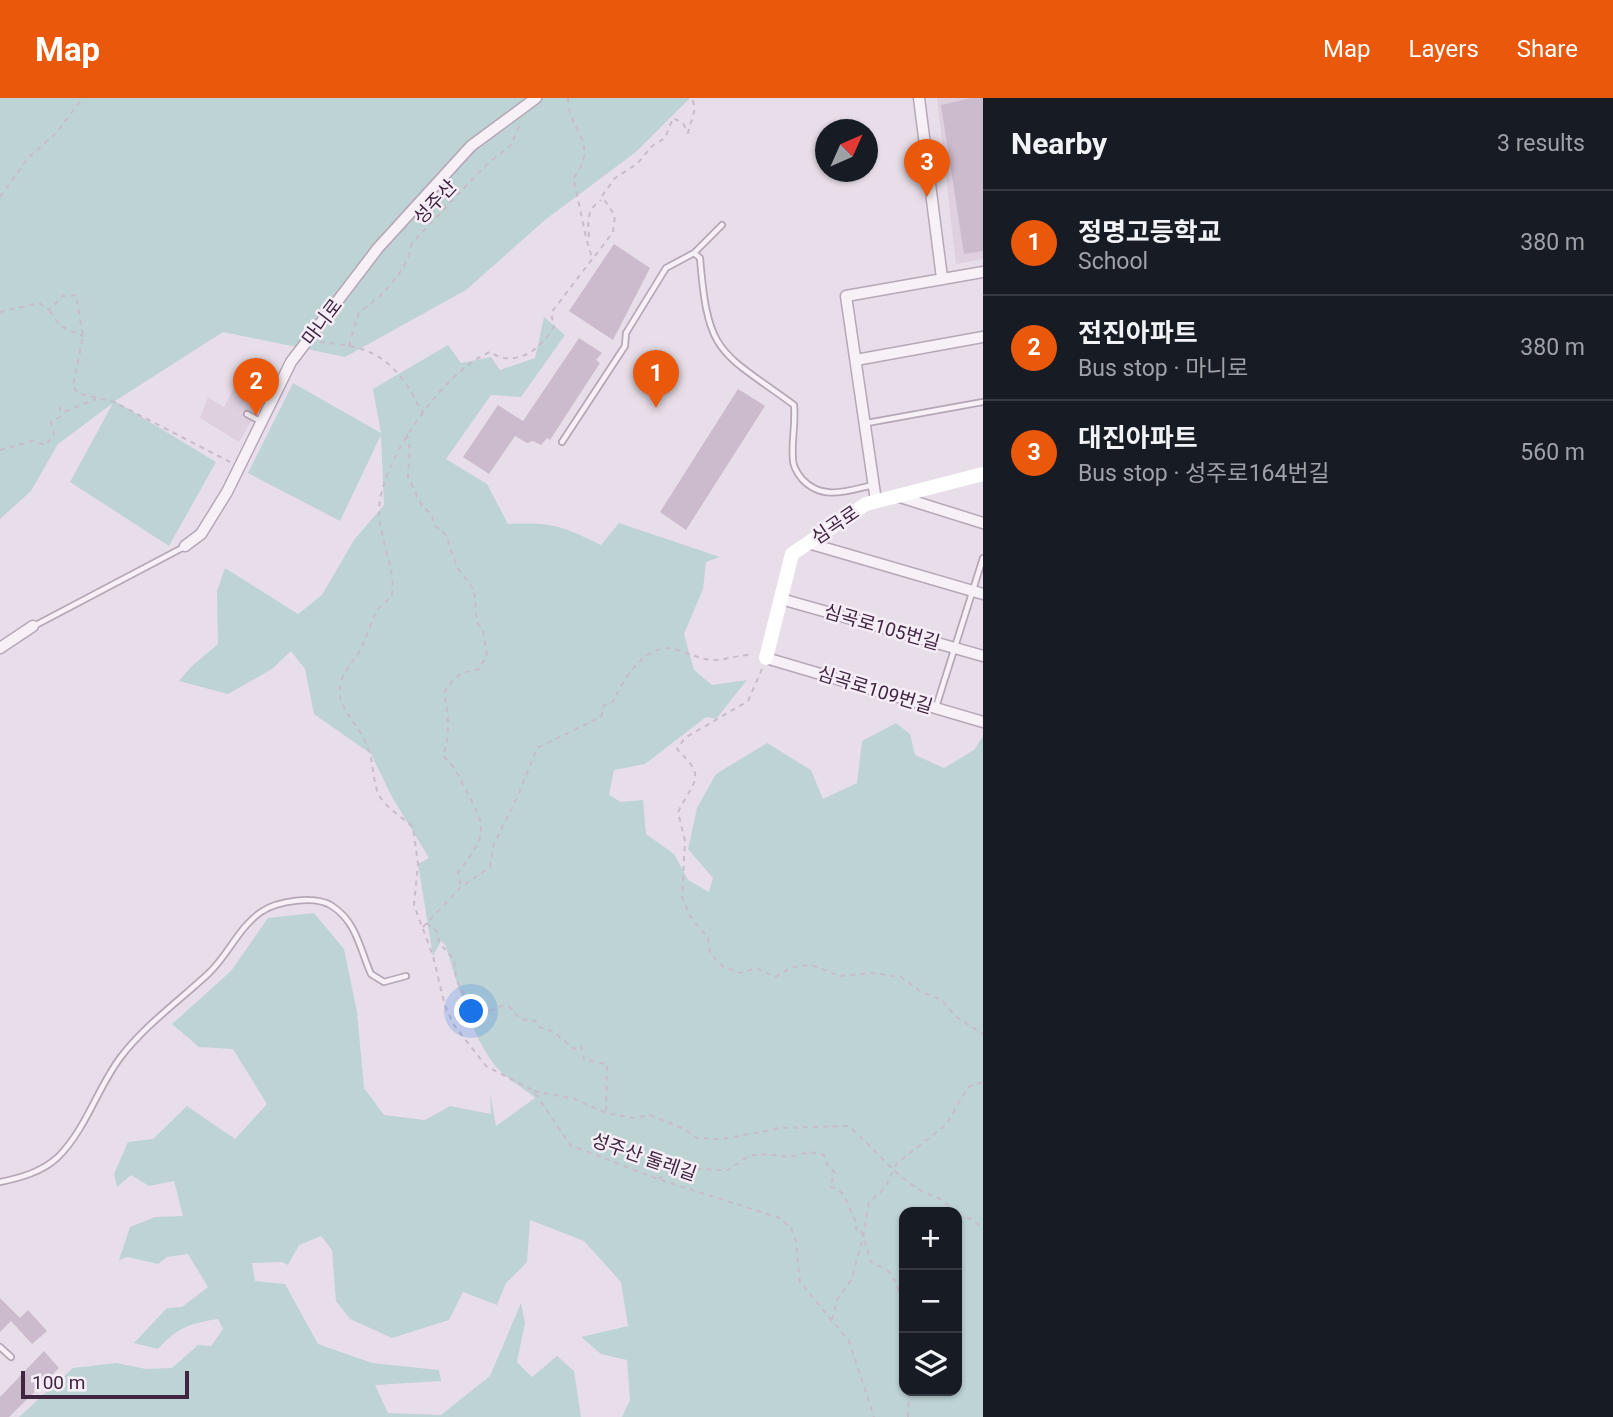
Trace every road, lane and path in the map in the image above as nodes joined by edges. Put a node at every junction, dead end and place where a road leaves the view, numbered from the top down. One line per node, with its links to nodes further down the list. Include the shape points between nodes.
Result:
1 (83, 98): 7 (path, via 55,134 28,158)
2 (536, 98): 6 (street, 마니로)
3 (568, 98): 10 (path, via 586,153 573,179)
4 (692, 98): 8 (path, via 695,108 688,133 683,123 673,118 665,138 615,178)
5 (919, 98): 14 (street)
6 (517, 113): 19 (street, 마니로, via 462,156 378,248); 20 (path, 성주산, via 522,120 511,145 412,243 398,275 359,312)
7 (0, 197)
8 (602, 200): 10 (path, via 590,207); 12 (path, via 615,216 613,232)
9 (722, 225): 11 (lane)
10 (588, 239): 12 (path)
11 (694, 253): 29 (lane, via 666,268 626,333 625,346); 33 (lane, via 700,258 707,320 720,349 794,405 797,473 810,488 831,495)
12 (593, 258): 25 (path, 성주산 둘레길, via 551,313 554,326 537,349 516,358 485,354 457,373)
13 (983, 272): 14 (street)
14 (942, 278): 21 (street, via 846,296)
15 (50, 310): 16 (path, via 39,303); 17 (path, via 60,326); 17 (path, via 63,296 76,295)
16 (0, 312)
17 (83, 336): 22 (path, via 73,386 77,393)
18 (983, 337): 21 (street)
19 (307, 341): 20 (path); 26 (street, 마니로, via 275,389)
20 (349, 346): 25 (path, via 369,350 385,360)
21 (856, 360): 27 (street)
22 (100, 397): 30 (path, via 73,410 60,408 60,417 51,422 54,434 46,445 32,441); 31 (path)
23 (983, 402): 27 (lane)
24 (247, 414): 26 (lane)
25 (425, 414): 28 (path, 성주산 둘레길)
26 (261, 421): 31 (street, 마니로)
27 (865, 424): 33 (street)
28 (407, 433): 49 (path, via 412,489 432,515 434,525 446,535 457,567 474,590 487,656 480,669 463,670 444,693 448,711 443,756 477,808 482,826 472,855 458,872); 51 (path, 성주산 둘레길, via 396,452 378,514 392,593 374,617 338,694 339,703 355,720 370,751 379,796 414,827 418,864 414,905)
29 (562, 442)
30 (0, 450)
31 (239, 466): 38 (street, 마니로, via 201,534)
32 (983, 474): 34 (street, 심곡로)
33 (873, 485): 35 (street)
34 (896, 496): 35 (street, 심곡로); 36 (street)
35 (876, 501): 37 (street, 심곡로)
36 (983, 523)
37 (808, 544): 40 (street); 41 (street, 심곡로, via 792,554)
38 (185, 546): 42 (lane, 마니로)
39 (983, 558): 40 (lane)
40 (980, 592): 44 (lane)
41 (781, 599): 44 (street, 심곡로105번길); 46 (street, 심곡로)
42 (33, 626): 43 (street)
43 (0, 648)
44 (955, 648): 45 (street, 심곡로105번길); 47 (lane)
45 (983, 656)
46 (766, 658): 47 (street, 심곡로109번길); 49 (path, via 750,654 717,661 672,648 654,650 621,684 612,702 604,705 601,717 537,748 494,844 490,867); 53 (path, via 748,701 685,738 677,748 695,767 696,777 678,811 685,841 682,897 708,938 710,953 722,966 741,973 756,968 775,977 793,967 811,965 840,976 873,973 901,977 942,1000 954,1016)
47 (936, 708): 48 (street, 심곡로109번길)
48 (983, 722)
49 (461, 887): 50 (path)
50 (426, 922): 51 (path); 56 (path, via 454,959 459,988 473,1010 482,1014 510,1007 520,1019 537,1021 539,1027 554,1032 574,1049 582,1046 584,1060 607,1064)
51 (422, 929): 55 (path, 성주산 둘레길, via 454,1025 486,1066)
52 (406, 976): 59 (lane, via 384,982 371,974 356,932 332,905 284,902 261,912 210,972 119,1059 57,1158 33,1174)
53 (983, 1034)
54 (983, 1082): 57 (path, via 968,1087 946,1125)
55 (534, 1091): 56 (path, via 575,1099); 58 (path, 성주산 둘레길, via 570,1145)
56 (606, 1113): 57 (path, via 635,1118 650,1115 697,1138 848,1126)
57 (892, 1170): 60 (path, via 940,1198); 63 (path, via 885,1188 869,1202)
58 (658, 1179): 63 (path, via 683,1170 727,1170 749,1156 824,1155 835,1173 830,1188 848,1200); 65 (path, 성주산 둘레길, via 780,1218 791,1228 796,1242 800,1282)
59 (0, 1182)
60 (947, 1207)
61 (962, 1216): 62 (path)
62 (983, 1228)
63 (862, 1240): 64 (path, via 871,1262 888,1271); 65 (path, via 851,1280 837,1300)
64 (899, 1290)
65 (832, 1320): 69 (path, 성주산 둘레길, via 849,1340)
66 (0, 1347): 67 (lane)
67 (11, 1357)
68 (909, 1396): 70 (path)
69 (874, 1417)
70 (908, 1417)

